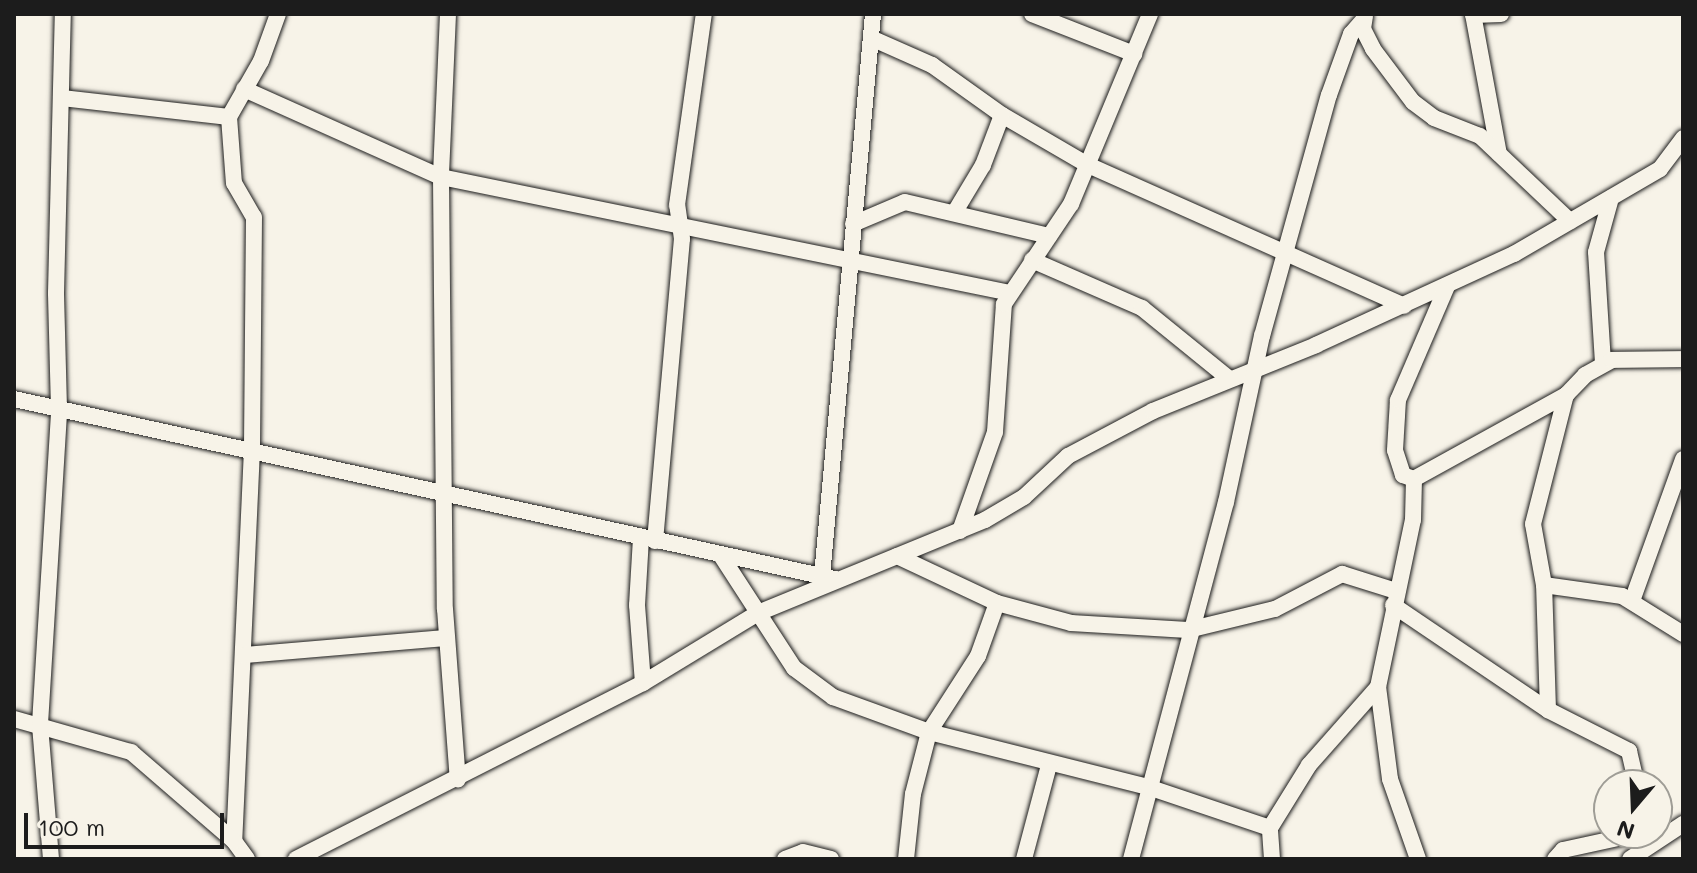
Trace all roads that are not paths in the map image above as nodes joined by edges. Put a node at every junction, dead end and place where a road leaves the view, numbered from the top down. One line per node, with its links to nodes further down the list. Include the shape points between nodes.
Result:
1 (63, 14): 14 (street)
2 (278, 14): 13 (street)
3 (448, 14): 20 (street)
4 (704, 14): 24 (street)
5 (873, 14): 11 (street)
6 (1032, 14): 12 (street)
7 (1150, 14): 12 (street)
8 (1473, 14): 9 (street); 18 (street)
9 (1501, 14)
10 (1365, 17): 18 (street, via 1363,29 1373,49 1413,102 1434,118 1471,130); 27 (street, via 1351,34 1333,80)
11 (871, 38): 15 (street, via 932,65); 25 (street)
12 (1134, 54): 19 (street)
13 (244, 89): 16 (street); 20 (street)
14 (62, 98): 16 (street); 39 (street)
15 (1002, 115): 19 (street); 22 (street, via 983,165)
16 (229, 117): 40 (street, via 234,183 254,217)
17 (1683, 138): 21 (street, via 1660,169)
18 (1499, 154): 23 (street)
19 (1088, 165): 26 (street); 27 (street, via 1200,211)
20 (441, 177): 24 (street); 43 (street)
21 (1611, 198): 23 (street); 34 (street, via 1596,252)
22 (956, 210): 25 (street, via 897,203); 26 (street)
23 (1570, 221): 30 (street)
24 (678, 223): 28 (street); 45 (street, via 682,239)
25 (853, 224): 28 (street)
26 (1049, 236): 29 (street)
27 (1287, 258): 32 (street); 35 (street)
28 (850, 259): 31 (street); 48 (street)
29 (1032, 260): 31 (street); 36 (street, via 1142,308)
30 (1447, 286): 32 (street); 42 (street, via 1398,400 1397,463 1403,475)
31 (1010, 293): 44 (street, via 1002,312 995,432)
32 (1404, 306): 35 (street)
33 (1683, 359): 34 (street)
34 (1603, 363): 37 (street)
35 (1253, 369): 36 (street); 54 (street, via 1226,502)
36 (1228, 378): 44 (street, via 1068,456 1024,497)
37 (1566, 395): 42 (street); 49 (street, via 1533,524)
38 (14, 399): 39 (street)
39 (59, 409): 40 (street); 62 (street)
40 (252, 449): 43 (street); 57 (street)
41 (1683, 459): 51 (street)
42 (1414, 479): 50 (street, via 1413,520)
43 (445, 493): 45 (street); 56 (street)
44 (960, 531): 47 (street)
45 (648, 539): 46 (street); 58 (street, via 637,605)
46 (720, 554): 48 (street); 53 (street)
47 (897, 556): 48 (street); 52 (street)
48 (828, 578): 53 (street)
49 (1544, 585): 51 (street); 60 (street)
50 (1395, 598): 54 (street, via 1342,574 1275,609); 59 (street); 60 (street)
51 (1632, 601): 55 (street)
52 (997, 603): 54 (street, via 1071,623); 63 (street, via 974,663)
53 (758, 613): 58 (street); 63 (street, via 794,668 811,683 865,711)
54 (1188, 630): 67 (street)
55 (1683, 634)
56 (446, 638): 57 (street); 66 (street)
57 (244, 655): 70 (street)
58 (643, 683): 66 (street)
59 (1378, 687): 69 (street, via 1309,765); 81 (street, via 1390,779)
60 (1548, 710): 65 (street, via 1629,751)
61 (14, 719): 62 (street)
62 (40, 724): 70 (street, via 131,752); 72 (street)
63 (929, 732): 64 (street); 77 (street, via 913,794)
64 (1049, 765): 67 (street); 78 (street)
65 (1633, 769)
66 (458, 780): 74 (street)
67 (1148, 787): 69 (street); 79 (street)
68 (1683, 824): 83 (street)
69 (1270, 828): 80 (street)
70 (234, 841): 73 (street)
71 (1593, 843): 82 (street, via 1563,850)
72 (51, 859)
73 (247, 859)
74 (296, 859)
75 (785, 859): 76 (street, via 803,852)
76 (831, 859)
77 (906, 859)
78 (1024, 859)
79 (1131, 859)
80 (1272, 859)
81 (1418, 859)
82 (1555, 859)
83 (1630, 859)

